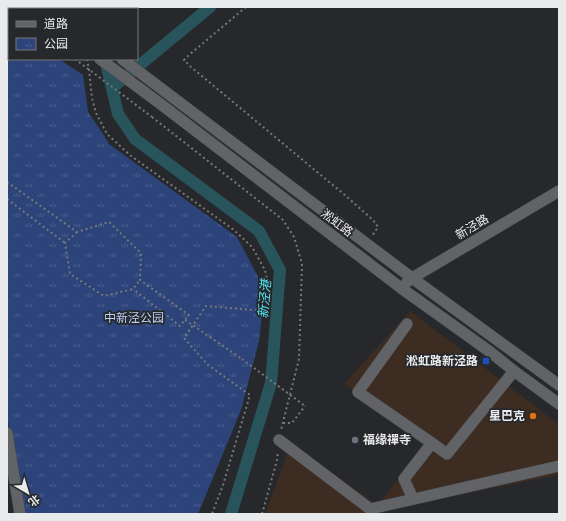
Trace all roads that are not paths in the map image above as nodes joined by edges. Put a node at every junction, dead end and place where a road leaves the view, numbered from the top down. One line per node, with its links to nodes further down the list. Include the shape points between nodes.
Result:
1 (101, 60): 5 (street, 淞虹路)
2 (123, 60): 4 (street, 淞虹路)
3 (559, 191): 4 (street, 新泾路)
4 (412, 278): 5 (street, 新泾路); 8 (street, 淞虹路)
5 (401, 288): 7 (street, 淞虹路)
6 (407, 324): 12 (street, via 358,392)
7 (514, 371): 9 (street, 淞虹路); 12 (street, via 447,454)
8 (559, 385)
9 (559, 404)
10 (7, 433): 15 (street)
11 (279, 440): 14 (street, via 370,509)
12 (432, 443): 14 (street, via 404,479)
13 (559, 466): 14 (street)
14 (413, 499)
15 (20, 514)

